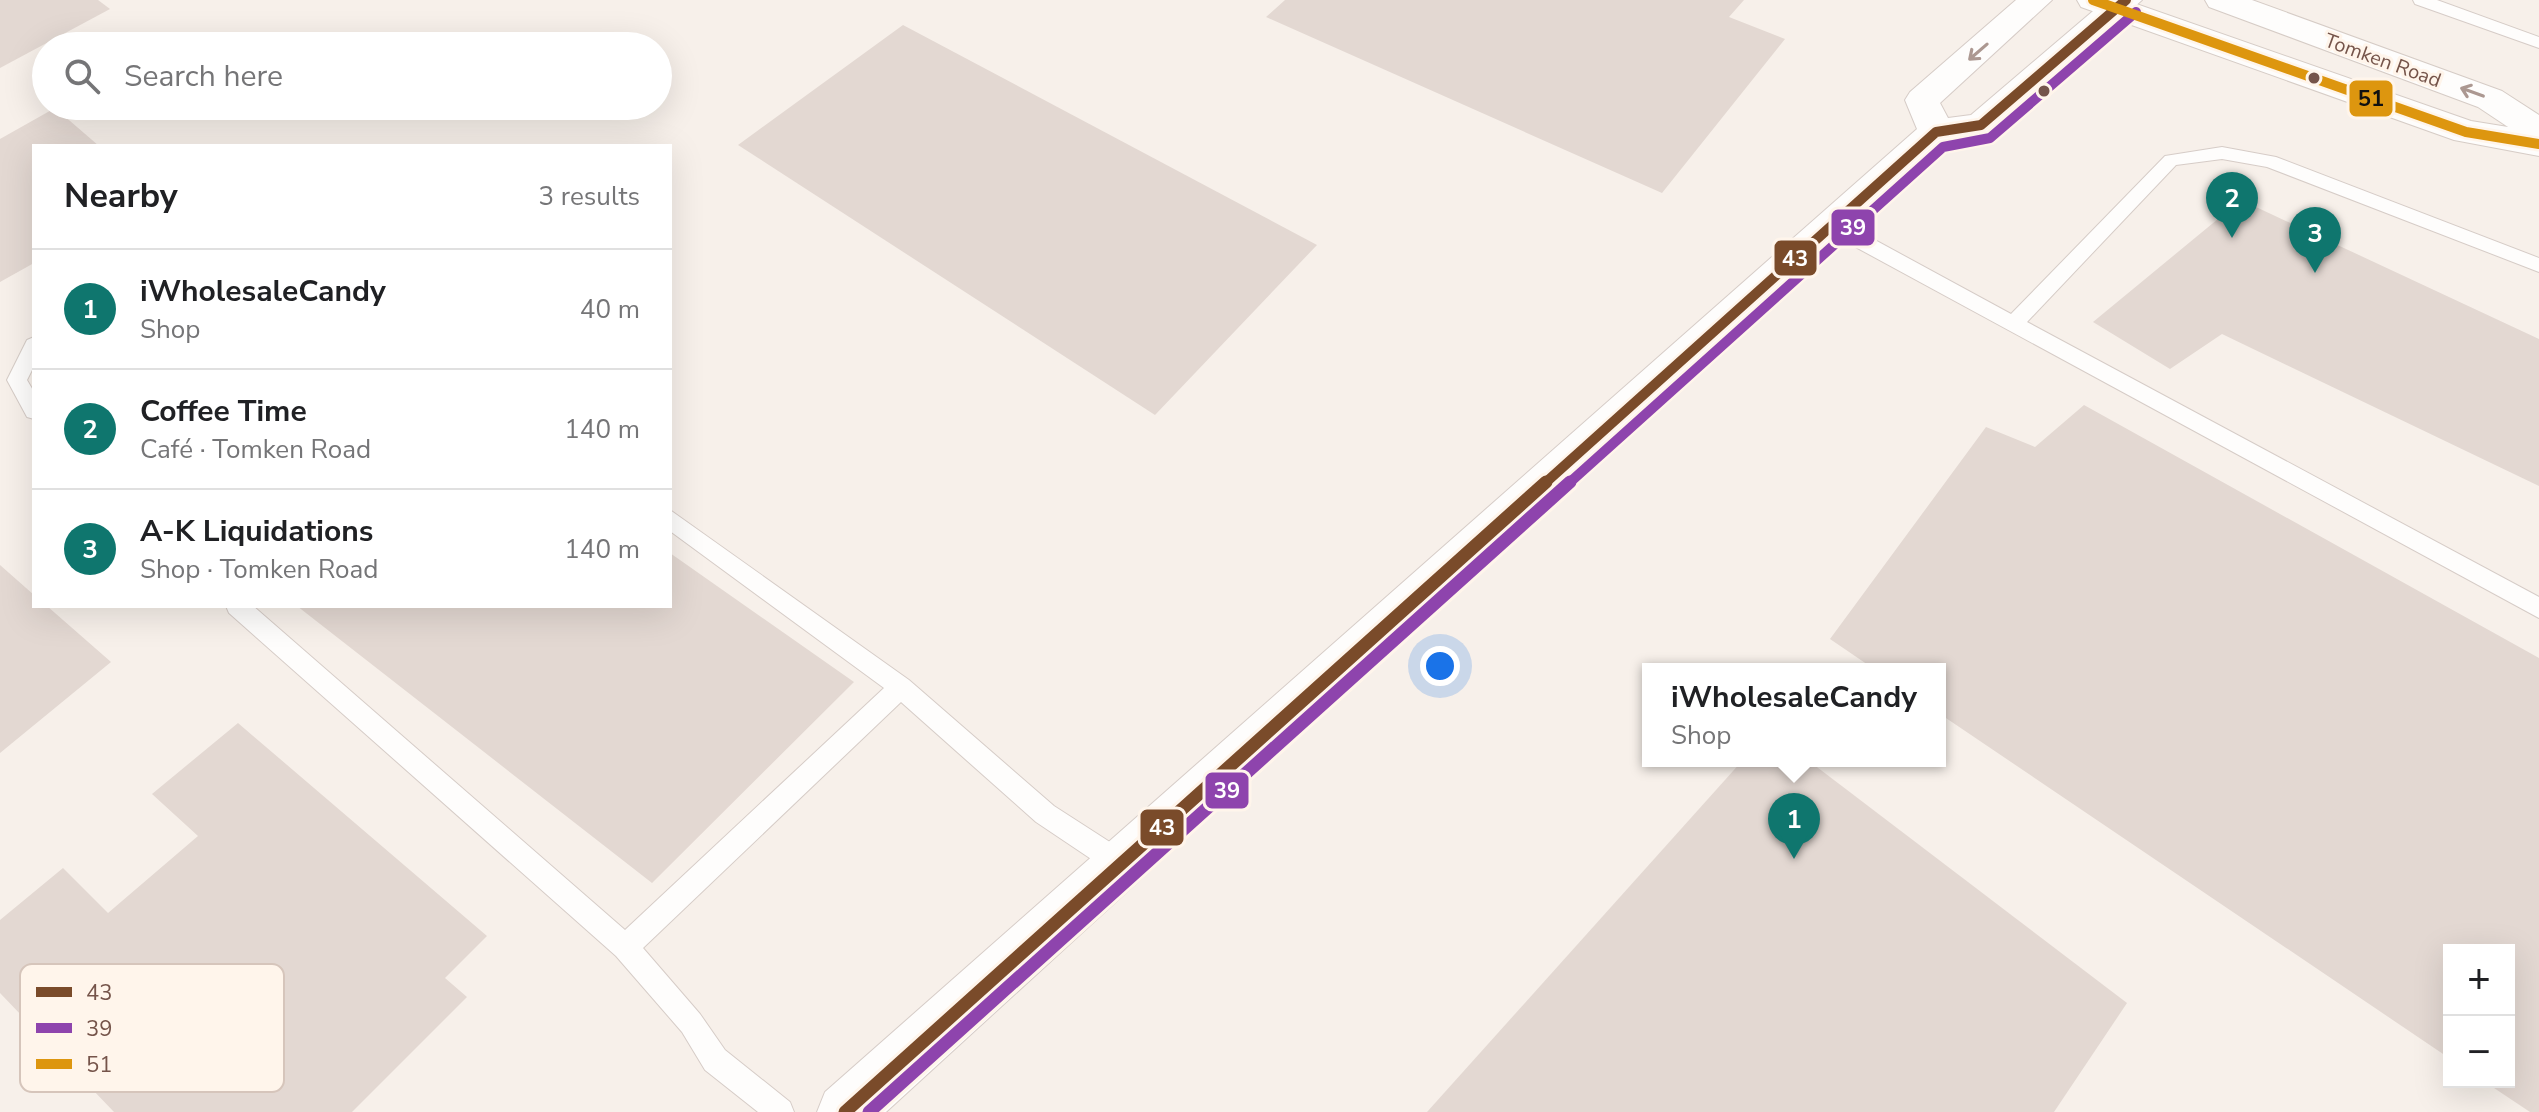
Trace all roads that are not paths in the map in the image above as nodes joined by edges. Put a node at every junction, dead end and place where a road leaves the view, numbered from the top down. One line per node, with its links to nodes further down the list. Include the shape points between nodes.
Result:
1 (2036, 0): 7 (street, one-way to 7, via 1922,100)
2 (2221, 0): 6 (street, Tomken Road, one-way to 2, via 2490,99)
3 (2421, 0): 5 (lane)
4 (2112, 3): 7 (street, via 1981,125); 8 (street, Tomken Road, via 2466,132)
5 (2539, 43)
6 (2539, 131)
7 (1936, 132): 9 (street)
8 (2539, 144)
9 (1833, 226): 11 (lane); 18 (street)
10 (2539, 265): 11 (lane, via 2270,161 2222,153 2171,160)
11 (2013, 324): 16 (lane)
12 (32, 349): 13 (lane, via 17,380)
13 (32, 407)
14 (672, 520): 17 (lane)
15 (239, 608): 19 (lane)
16 (2539, 608)
17 (901, 687): 18 (lane, via 1045,814); 19 (lane)
18 (1121, 864): 21 (street)
19 (625, 947): 20 (lane, via 691,1023 715,1060)
20 (780, 1112)
21 (845, 1112)

